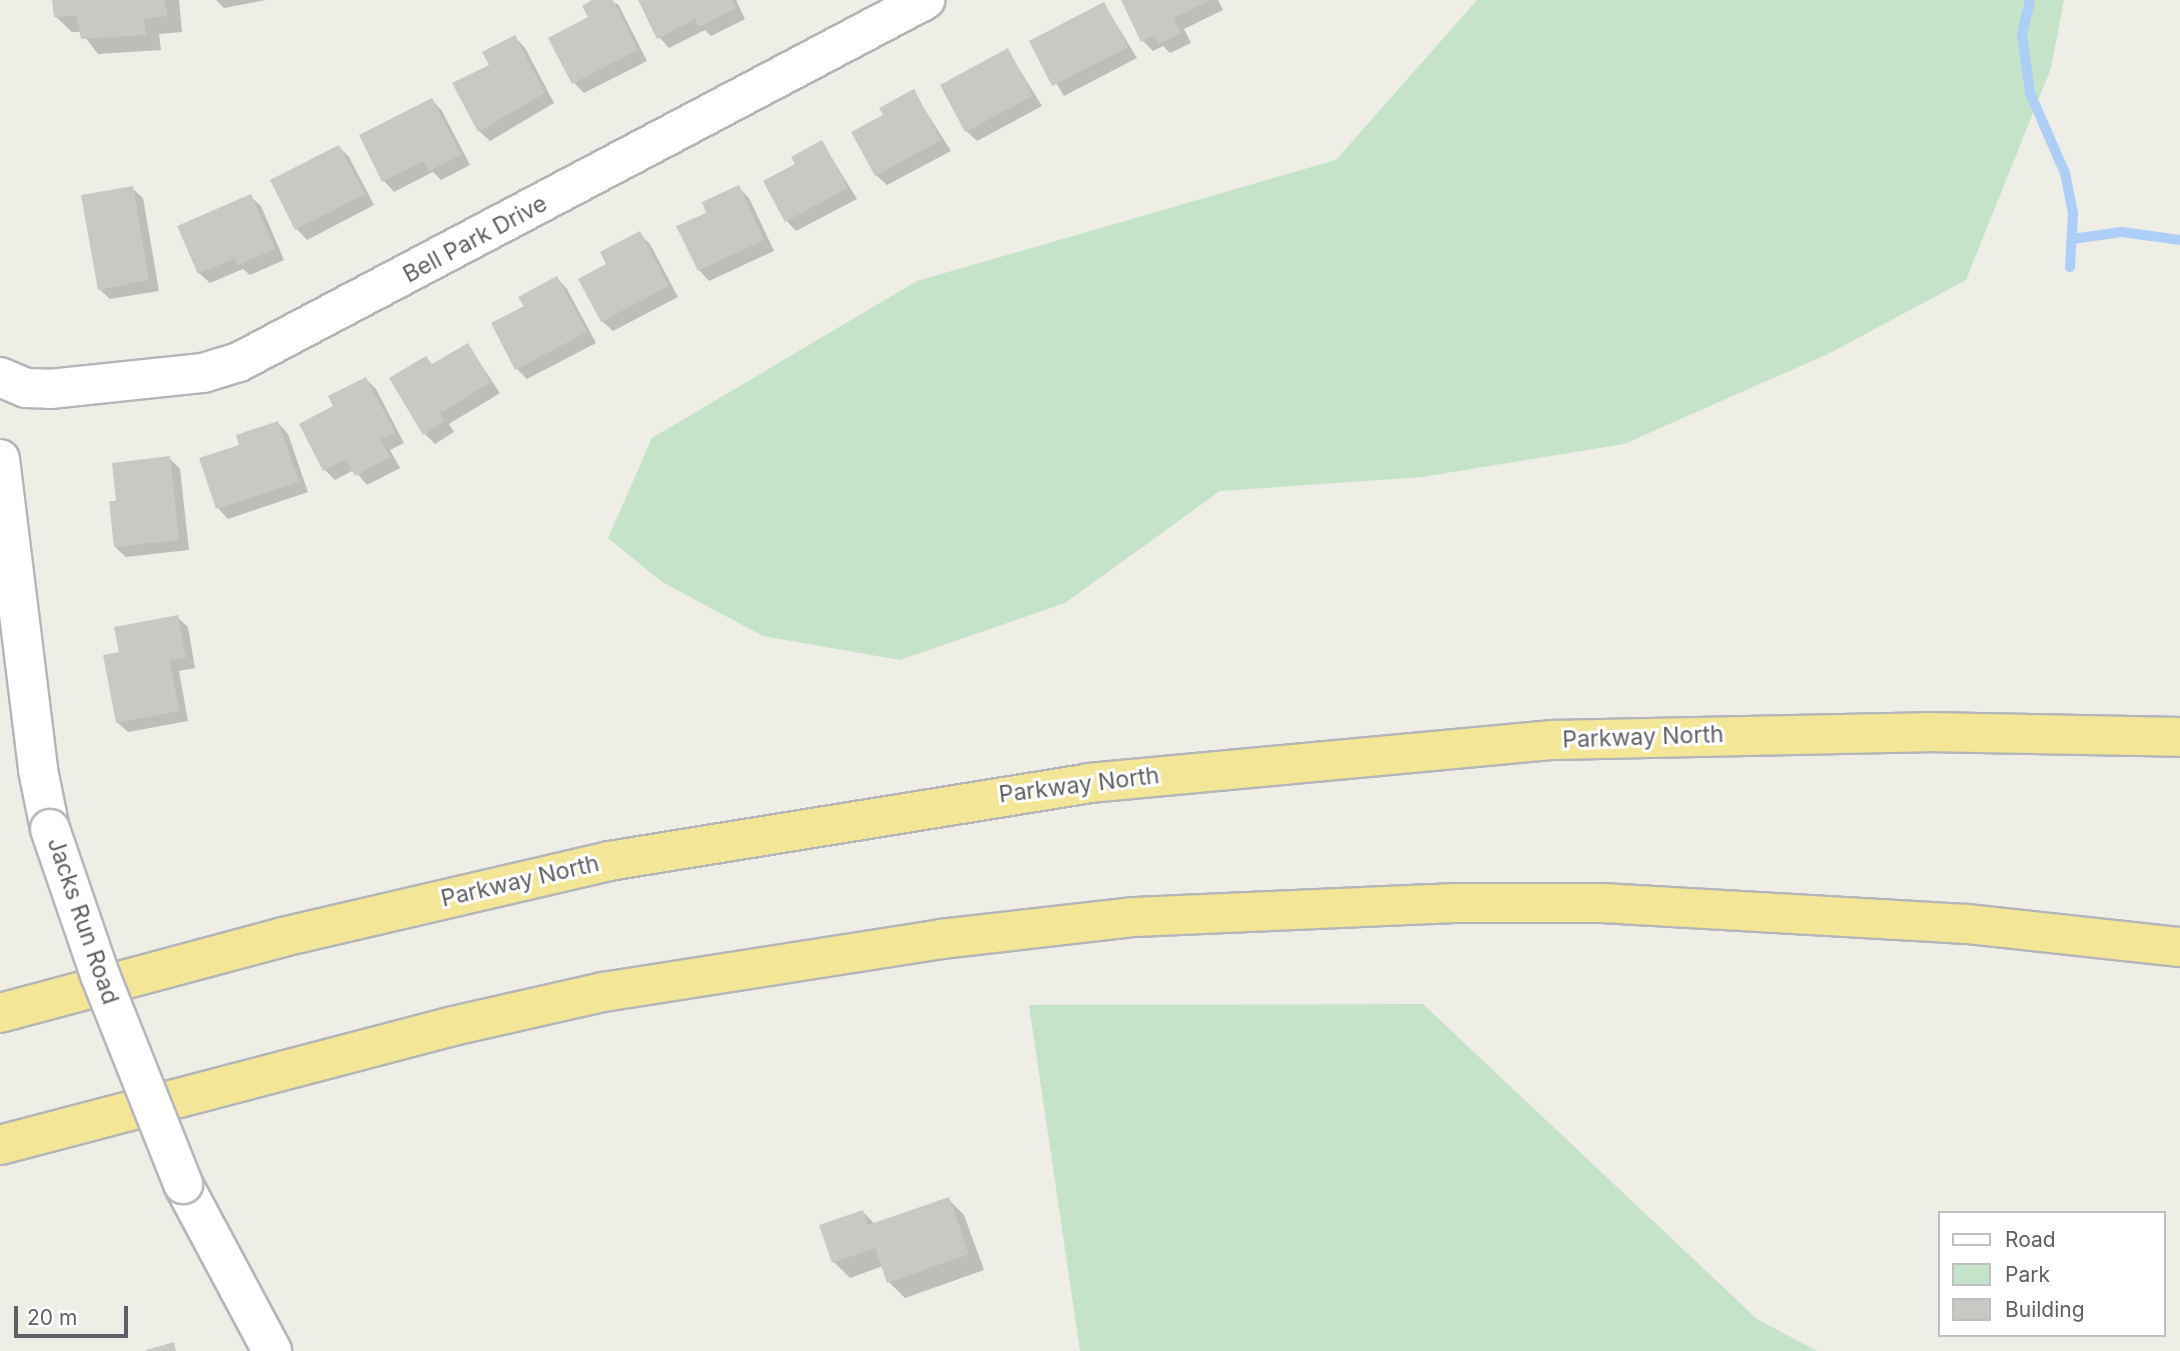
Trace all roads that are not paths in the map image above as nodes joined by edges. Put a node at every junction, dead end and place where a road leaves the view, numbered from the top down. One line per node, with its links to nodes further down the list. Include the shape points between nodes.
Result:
1 (925, 0): 2 (street, Bell Park Drive, via 239,362 203,373 50,389 26,388)
2 (0, 377)
3 (0, 459): 8 (street, Jacks Run Road, bridge, via 38,770 50,829 100,975 183,1184)
4 (2180, 737): 6 (highway, Parkway North, via 1926,732 1553,740 1089,783 609,861 283,937)
5 (2180, 947): 7 (highway, via 1967,923 1602,903 1442,903 1135,918 941,939 603,992 440,1029)
6 (0, 1013)
7 (0, 1145)
8 (272, 1351)

